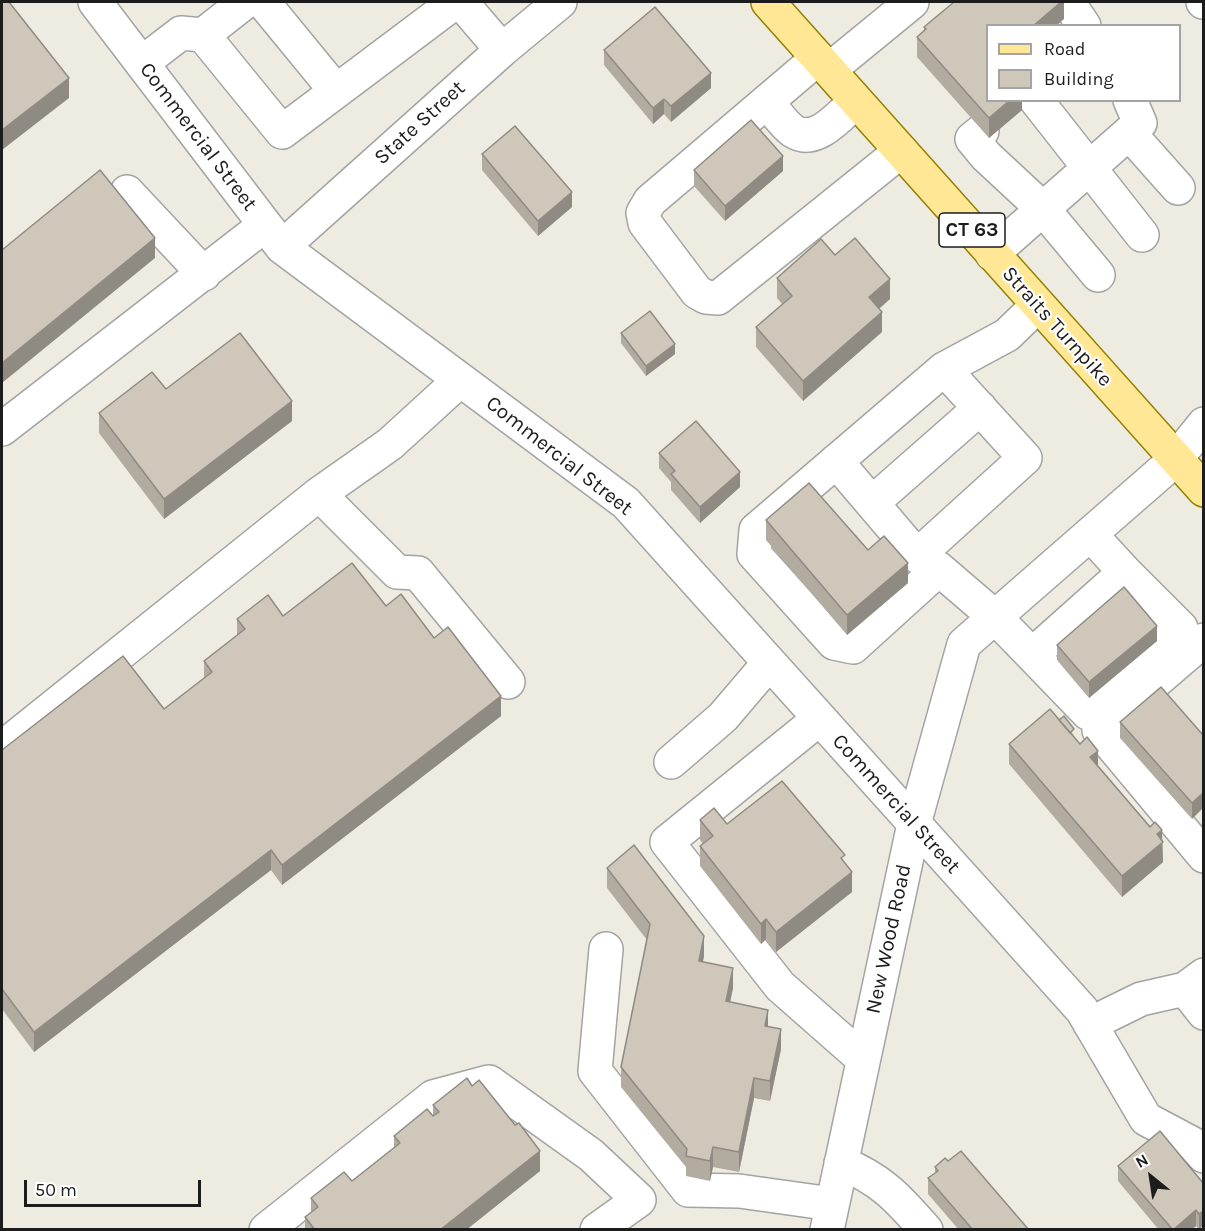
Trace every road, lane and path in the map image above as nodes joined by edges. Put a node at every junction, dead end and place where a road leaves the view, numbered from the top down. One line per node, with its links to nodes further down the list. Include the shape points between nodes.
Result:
1 (95, 2): 13 (street, Commercial Street)
2 (245, 2): 11 (street)
3 (263, 2): 15 (street)
4 (455, 2): 15 (street)
5 (461, 2): 12 (street)
6 (560, 2): 12 (street, State Street)
7 (768, 2): 14 (main road, Straits Turnpike / CT 63)
8 (912, 2): 14 (street)
9 (1068, 2): 10 (street)
10 (1083, 24)
11 (203, 35): 13 (street, via 181,33); 15 (street, via 282,132)
12 (502, 50): 28 (street, State Street)
13 (142, 63): 28 (street, Commercial Street)
14 (823, 64): 16 (main road, Straits Turnpike / CT 63); 17 (street)
15 (336, 92)
16 (856, 101): 17 (street, via 818,134 803,135 792,130); 22 (main road, Straits Turnpike / CT 63)
17 (767, 102): 22 (street, via 650,201 643,213 651,232 706,297 718,298)
18 (1025, 102): 23 (street)
19 (1131, 102): 20 (street, via 1140,123)
20 (1130, 133): 23 (street); 24 (street)
21 (984, 143): 26 (street)
22 (901, 151): 29 (main road, Straits Turnpike / CT 63)
23 (1089, 169): 26 (street); 27 (street)
24 (1178, 188)
25 (127, 192): 30 (street)
26 (1043, 209): 29 (street); 31 (street)
27 (1142, 235)
28 (274, 236): 30 (street, State Street); 34 (street, Commercial Street)
29 (992, 254): 32 (main road, Straits Turnpike / CT 63)
30 (204, 274): 37 (street, State Street)
31 (1098, 275)
32 (1038, 305): 33 (street, via 1007,335); 38 (main road, Straits Turnpike / CT 63)
33 (944, 369): 35 (street); 39 (street)
34 (460, 380): 41 (street, via 390,444); 49 (street, Commercial Street, via 626,503)
35 (980, 408): 42 (street); 44 (street, via 1025,458)
36 (1203, 424): 38 (street, New Wood Road)
37 (2, 429)
38 (1189, 453): 40 (main road, Straits Turnpike / CT 63); 43 (street, New Wood Road)
39 (836, 461): 42 (street); 44 (street, via 756,530 754,554 834,643 853,647)
40 (1203, 490)
41 (319, 494): 50 (street, via 397,572 418,573); 52 (street)
42 (872, 503): 44 (street)
43 (1090, 534): 45 (street); 46 (street, New Wood Road)
44 (928, 562): 46 (street)
45 (1125, 572): 48 (street); 48 (street, via 1181,628 1088,713)
46 (995, 617): 48 (street); 54 (street, New Wood Road, via 964,644)
47 (1203, 640): 55 (street, via 1099,730)
48 (1032, 655)
49 (769, 663): 51 (street, Commercial Street); 53 (street, via 723,717)
50 (508, 682)
51 (819, 719): 54 (street, Commercial Street); 59 (street, via 666,842 780,986)
52 (2, 748)
53 (671, 762)
54 (914, 825): 58 (street, Commercial Street); 59 (street, New Wood Road)
55 (1203, 855)
56 (606, 949): 62 (street, via 595,1071 688,1190 739,1191)
57 (1197, 992): 58 (street, via 1141,999)
58 (1086, 1017): 60 (street, Commercial Street, via 1146,1119 1193,1144)
59 (863, 1059): 61 (street, New Wood Road)
60 (1203, 1156)
61 (841, 1163): 62 (street, New Wood Road); 65 (street, via 869,1175 895,1194)
62 (829, 1217)
63 (266, 1230): 64 (street, via 433,1097 489,1082 591,1155 639,1200)
64 (597, 1230)
65 (926, 1230)

